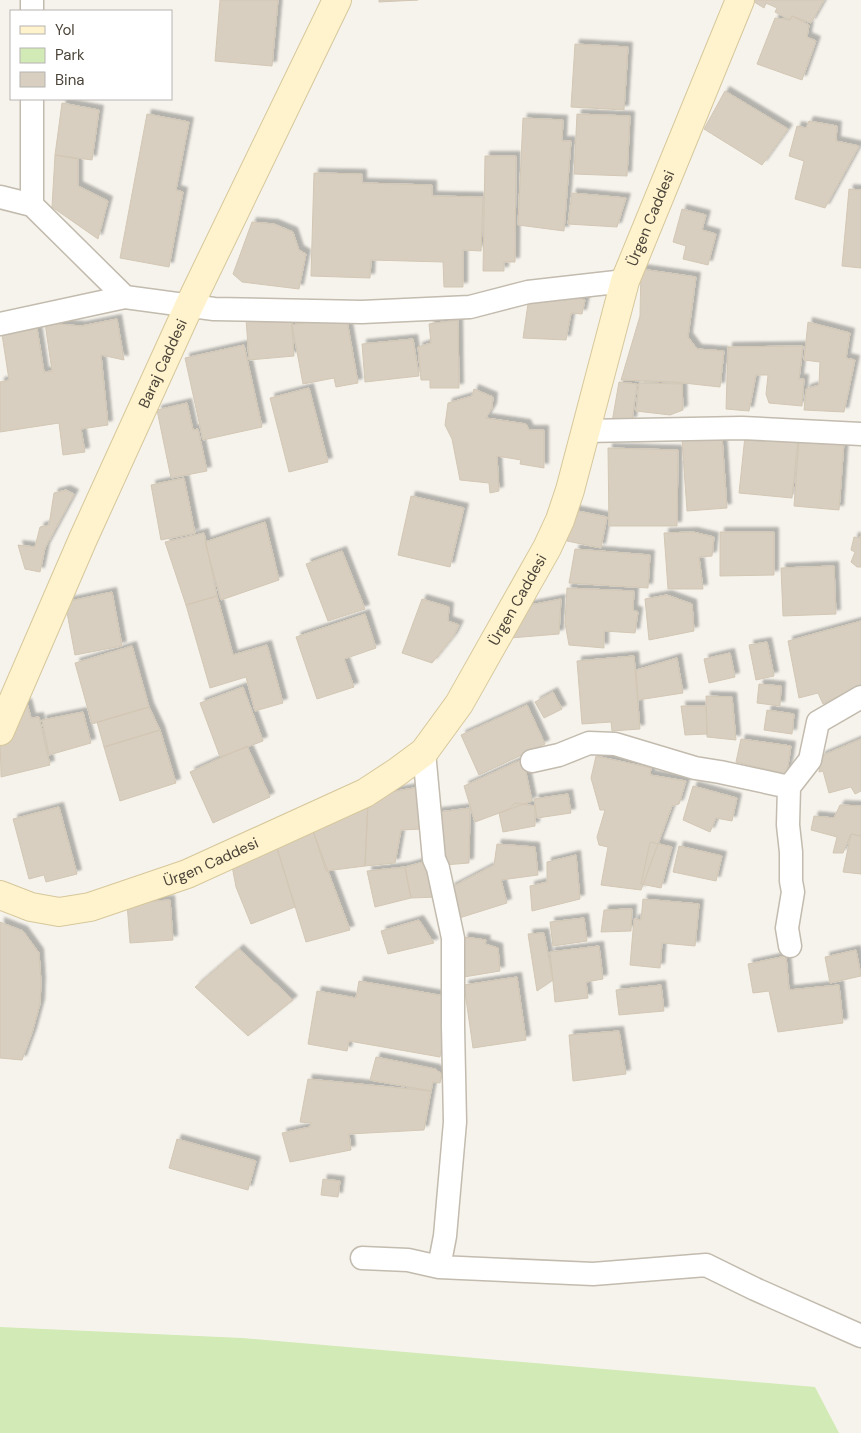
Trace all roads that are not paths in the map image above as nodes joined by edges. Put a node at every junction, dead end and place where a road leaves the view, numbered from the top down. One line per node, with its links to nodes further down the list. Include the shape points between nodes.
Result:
1 (336, 0): 8 (street, Baraj Caddesi)
2 (740, 0): 6 (street, Ürgen Caddesi)
3 (32, 100): 5 (street)
4 (0, 197): 5 (street)
5 (32, 205): 7 (street)
6 (625, 280): 8 (street, via 528,292 470,306 362,312); 10 (street, Ürgen Caddesi)
7 (125, 297): 8 (street); 9 (street)
8 (189, 306): 13 (street, Baraj Caddesi)
9 (0, 324)
10 (585, 431): 11 (street, via 742,428); 14 (street, Ürgen Caddesi, via 570,490 547,548 471,684)
11 (861, 434)
12 (861, 697): 16 (street, via 818,722 810,760)
13 (0, 731)
14 (424, 752): 17 (street, Ürgen Caddesi, via 364,793 187,874 140,891 90,907 59,912 31,907); 20 (street, via 434,859 453,938 455,1122 445,1236)
15 (532, 761): 16 (street, via 589,743 615,744 695,768)
16 (788, 787): 18 (street, via 792,892 787,928)
17 (0, 895)
18 (790, 946)
19 (362, 1258): 20 (street, via 408,1260)
20 (439, 1267): 21 (street, via 593,1274 706,1265)
21 (861, 1336)

